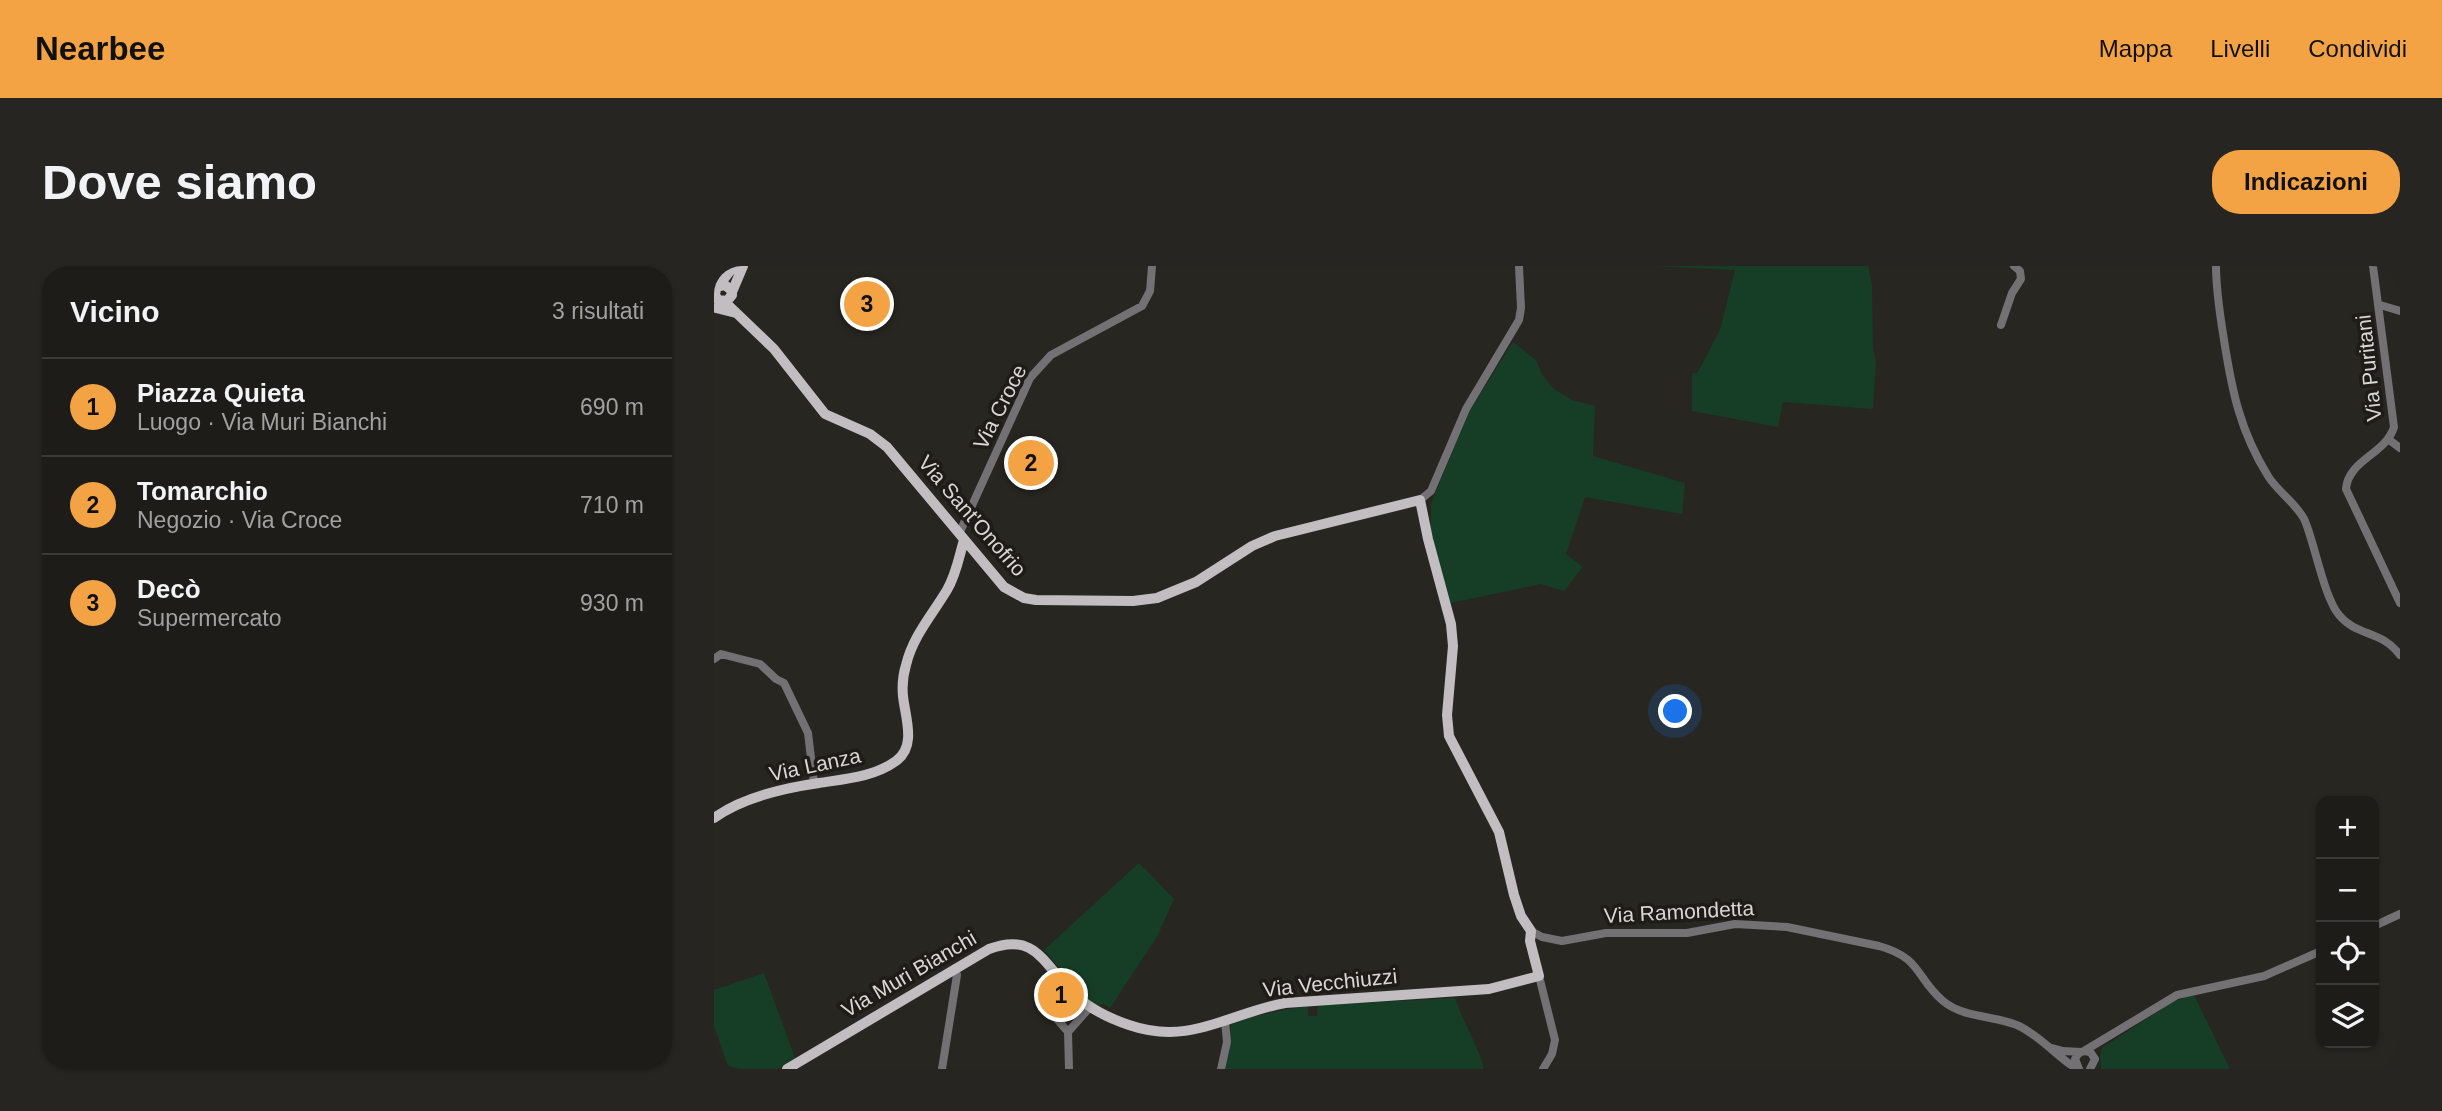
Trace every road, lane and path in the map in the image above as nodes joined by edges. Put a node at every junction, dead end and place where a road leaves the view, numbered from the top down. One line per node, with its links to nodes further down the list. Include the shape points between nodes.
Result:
1 (734, 266): 8 (main road)
2 (743, 266): 9 (main road)
3 (1152, 266): 16 (street, Via Croce, via 1150,291 1142,306 1051,355 1030,378)
4 (1519, 266): 15 (street, via 1519,320 1465,409 1431,491)
5 (2014, 266): 12 (street, via 2021,279)
6 (2216, 266): 18 (street, via 2233,392 2260,462 2277,489 2304,517 2335,609 2356,629 2383,638)
7 (2373, 266): 10 (street, Via Puritani)
8 (716, 291): 9 (main road, via 716,298); 9 (main road, via 727,286)
9 (723, 301): 16 (main road, Via Sant'Onofrio, via 786,363 819,409 880,440)
10 (2379, 305): 11 (street); 13 (street, Via Puritani, via 2394,419)
11 (2400, 312)
12 (2001, 325)
13 (2388, 439): 14 (street); 17 (street, Via Puritani, via 2349,475 2346,489)
14 (2400, 448)
15 (1420, 500): 16 (main road, Via Sant'Onofrio, via 1275,536 1177,591 1133,601 1024,598 1004,587); 24 (main road, via 1451,624 1449,736 1500,832 1514,895)
16 (962, 537): 20 (main road, Via Lanza, via 948,588 917,636 905,666 908,736 903,755 865,775)
17 (2400, 603)
18 (2400, 656)
19 (714, 659): 20 (street, via 721,654 760,664 784,683 808,733)
20 (814, 783): 21 (main road, Via Lanza, via 737,804)
21 (714, 818)
22 (2400, 914): 23 (street)
23 (2379, 924)
24 (1531, 931): 28 (main road); 34 (street, Via Ramondetta, via 1562,941 1606,933 1687,933 1735,924 1787,927 1879,946 1912,962 1952,1007 2012,1023)
25 (2316, 953): 33 (street, via 2264,976 2177,995)
26 (1051, 967): 27 (main road, Via Muri Bianchi, via 1027,946 1013,943 989,949); 29 (street); 30 (main road)
27 (955, 968): 37 (main road, Via Muri Bianchi); 38 (street)
28 (1539, 976): 31 (main road, Via Vecchiuzzi, via 1489,989 1284,1003); 41 (street, via 1555,1040)
29 (1051, 1000): 30 (street); 32 (street, via 1051,1012)
30 (1086, 1004): 31 (main road, Via Vecchiuzzi, via 1126,1024 1156,1031 1192,1031); 32 (street)
31 (1225, 1021): 40 (street, via 1227,1042)
32 (1068, 1032): 39 (street)
33 (2107, 1039): 35 (street); 36 (street)
34 (2046, 1046): 35 (street, Via Ramondetta); 35 (street)
35 (2078, 1062): 36 (street, Via Ramondetta, via 2091,1053)
36 (2094, 1065)
37 (787, 1069)
38 (943, 1069)
39 (1069, 1069)
40 (1220, 1069)
41 (1543, 1069)

